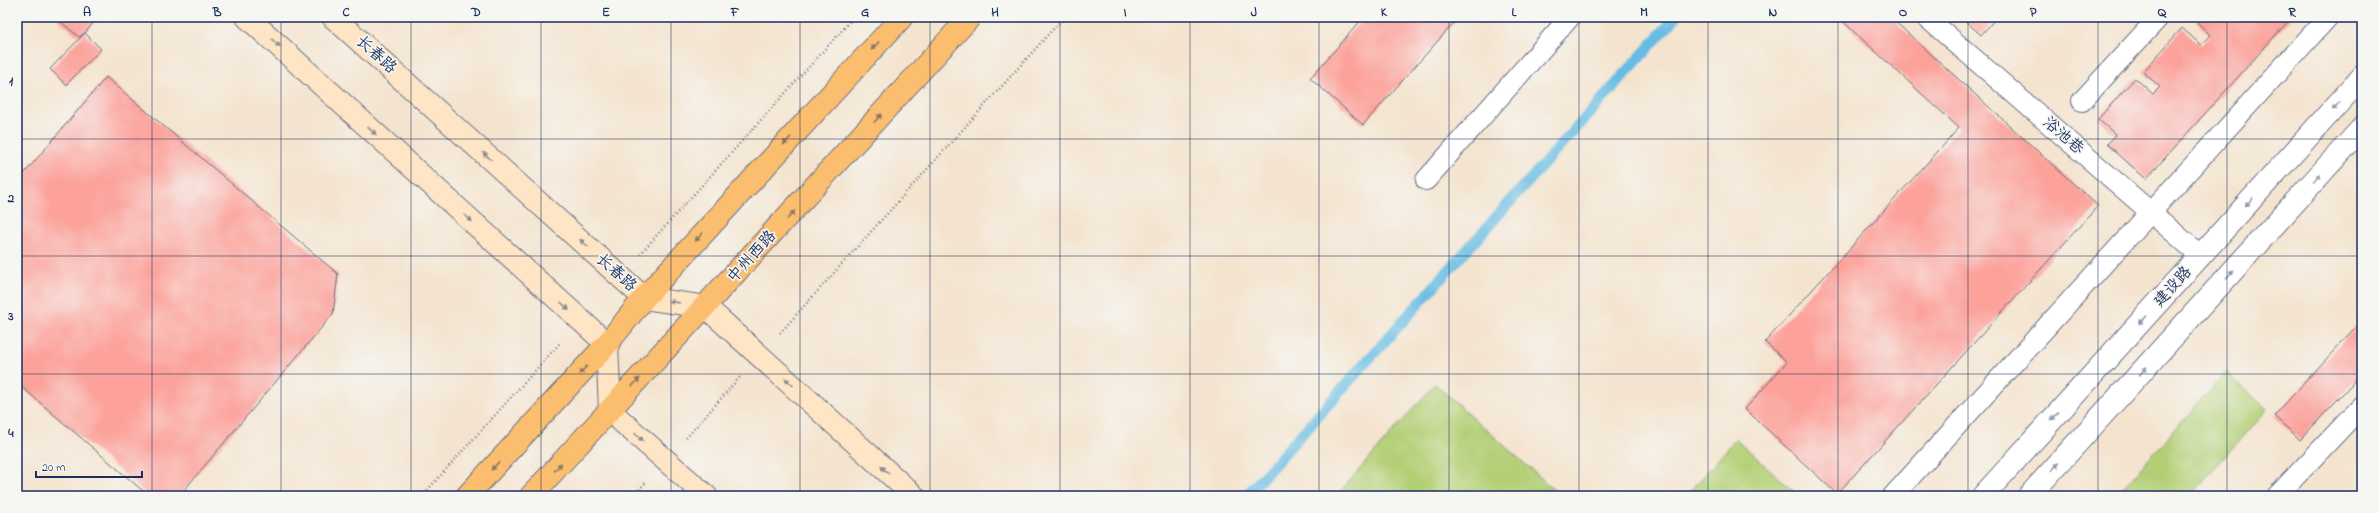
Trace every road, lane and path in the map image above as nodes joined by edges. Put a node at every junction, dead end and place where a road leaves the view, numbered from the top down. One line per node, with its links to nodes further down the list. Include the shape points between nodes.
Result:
1 (247, 17): 18 (main road, one-way to 18)
2 (333, 17): 16 (main road, 长春路, one-way to 2)
3 (902, 17): 16 (main road, one-way to 16)
4 (970, 17): 17 (main road, 中州西路, one-way to 4)
5 (1064, 17): 19 (path)
6 (1570, 17): 13 (lane)
7 (1926, 17): 14 (lane, 浴池巷)
8 (2159, 17): 11 (lane)
9 (2328, 17): 14 (lane)
10 (2362, 77): 15 (street, 建设路, one-way to 15)
11 (2082, 101)
12 (2362, 128): 30 (street, 建设路, one-way to 12)
13 (1426, 180)
14 (2152, 213): 15 (lane, 浴池巷); 28 (lane)
15 (2201, 256): 29 (street, 建设路, one-way to 29)
16 (644, 298): 17 (main road, 长春路, one-way to 16); 18 (main road)
17 (706, 307): 19 (main road); 21 (main road, 中州西路, one-way to 17)
18 (607, 344): 21 (main road); 23 (main road, one-way to 23)
19 (760, 356): 22 (path); 27 (main road, one-way to 19)
20 (2362, 406): 31 (lane)
21 (610, 411): 22 (main road, one-way to 22); 24 (main road, 中州西路, one-way to 21)
22 (666, 460): 25 (path); 26 (main road)
23 (467, 496)
24 (532, 496)
25 (634, 496)
26 (706, 496)
27 (914, 496)
28 (1893, 496)
29 (1983, 496)
30 (2029, 496)
31 (2278, 496)

